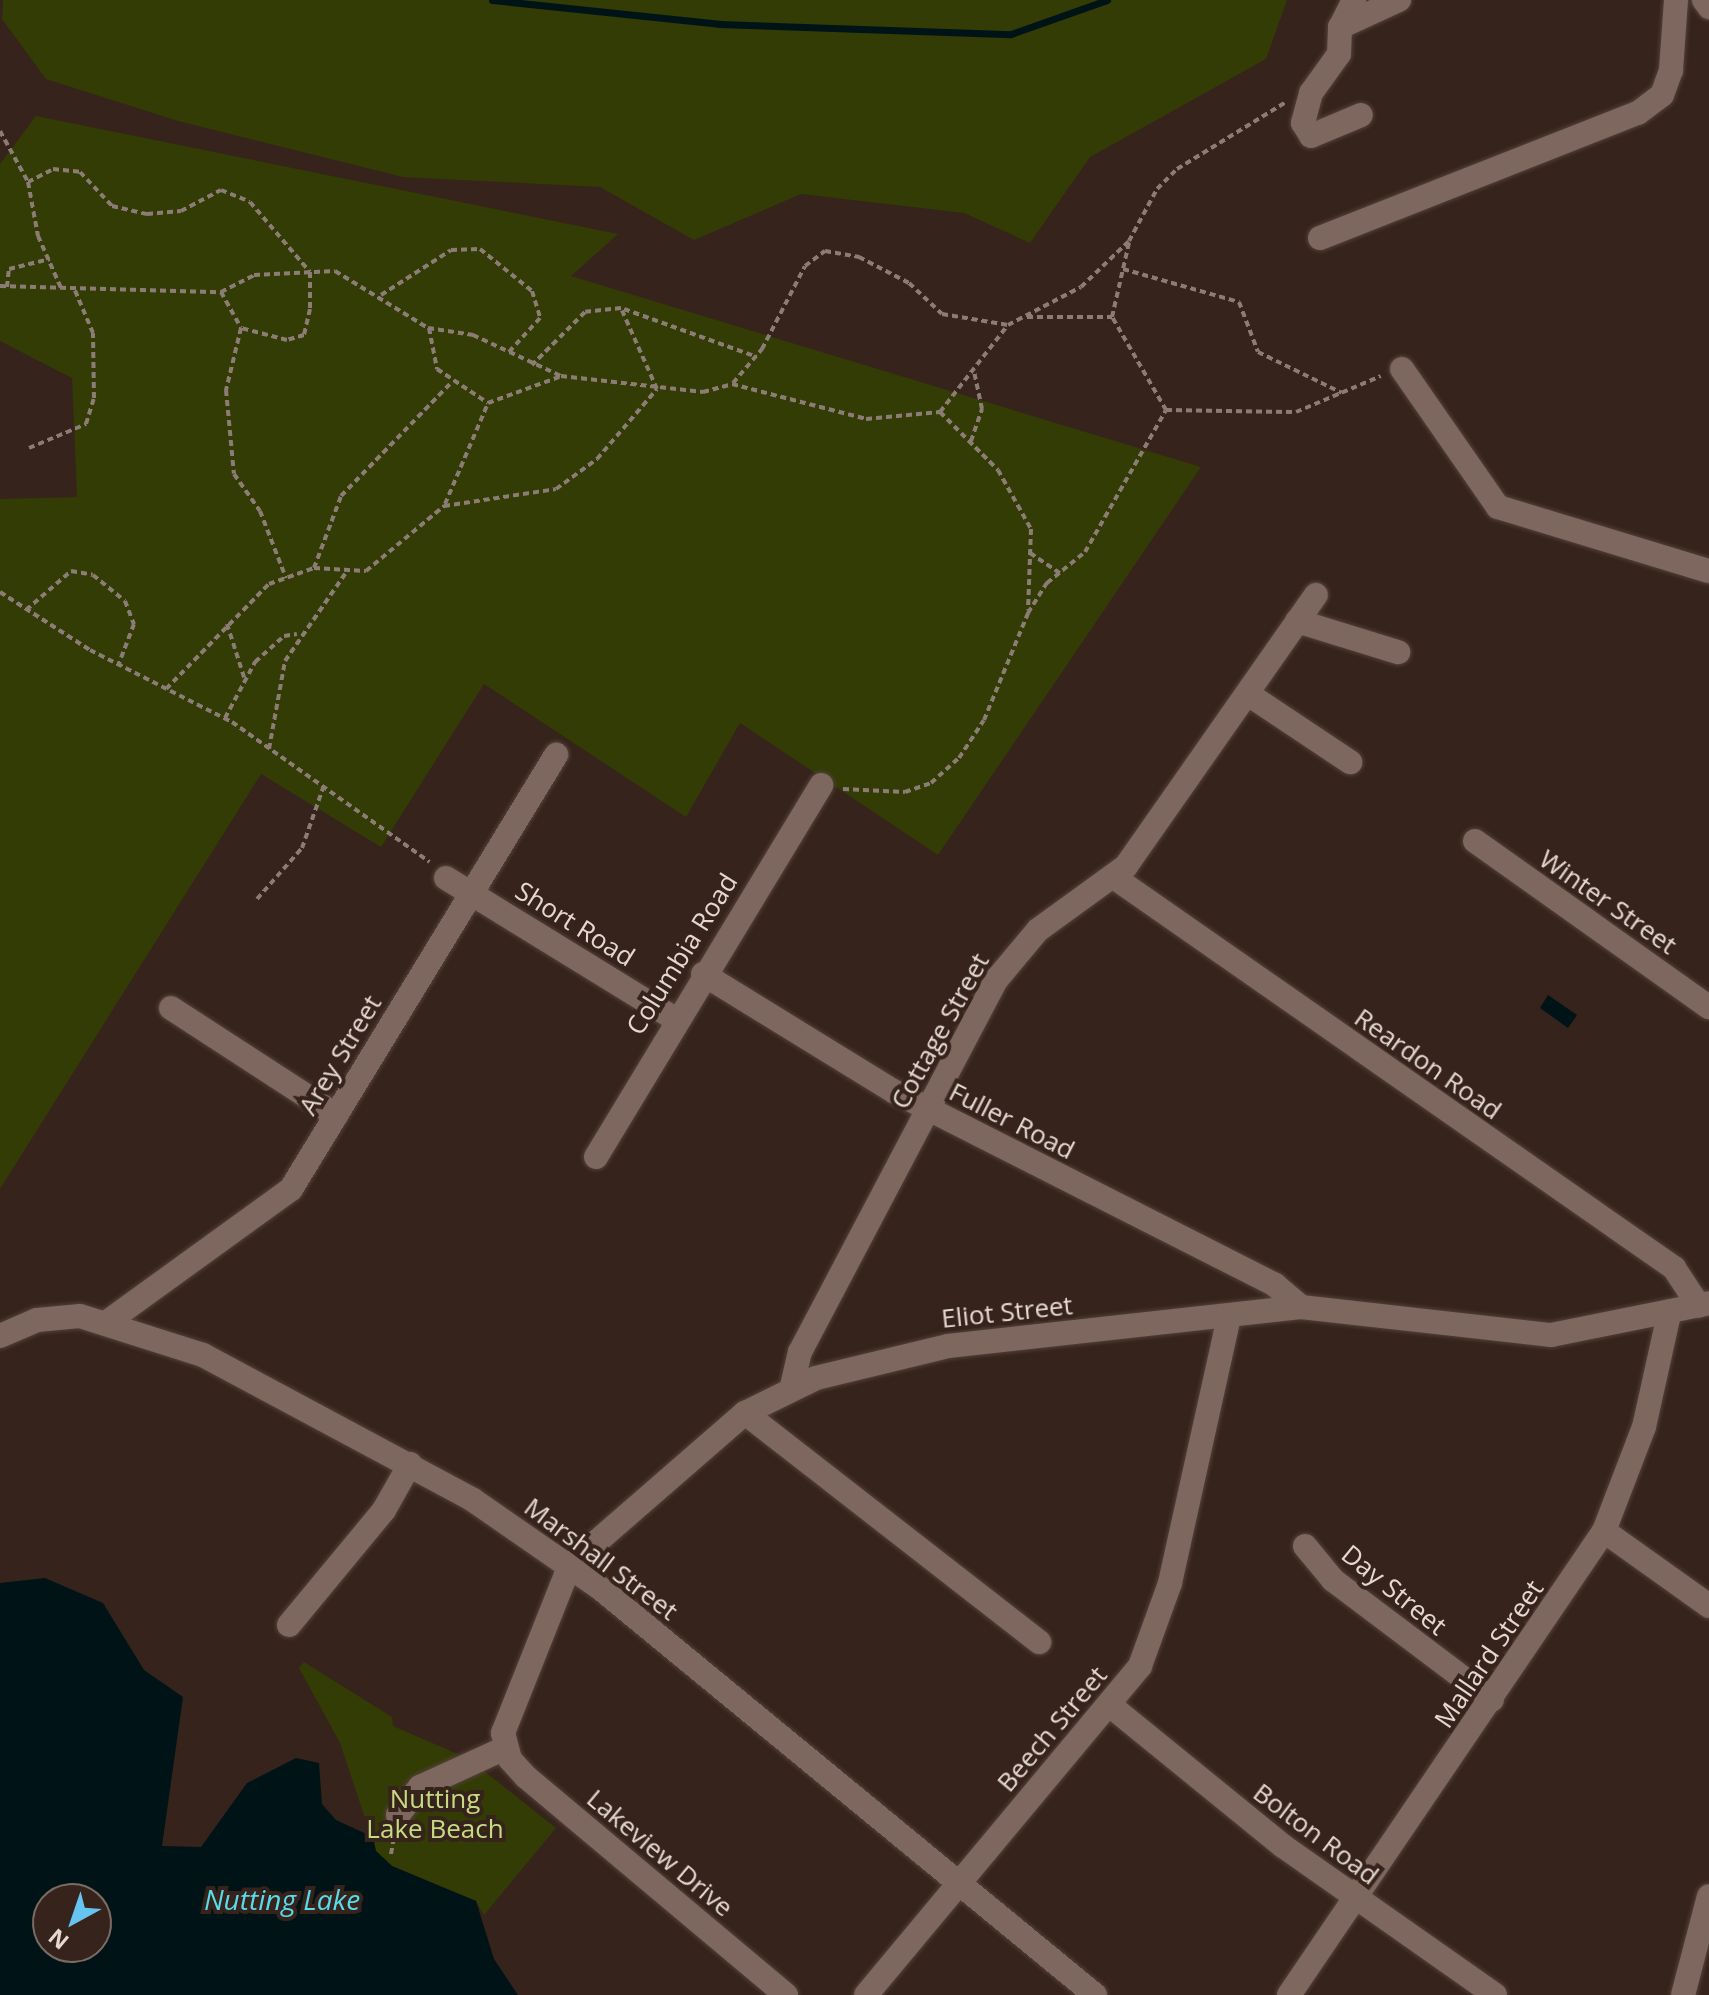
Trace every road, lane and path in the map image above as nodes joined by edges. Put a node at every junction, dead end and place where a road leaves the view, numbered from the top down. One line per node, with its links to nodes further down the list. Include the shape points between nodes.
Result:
1 (1354, 0): 6 (street)
2 (1399, 0): 6 (street)
3 (1676, 0): 11 (street, via 1671,70 1662,95 1638,113)
4 (1704, 0): 5 (street)
5 (1709, 7)
6 (1340, 27): 7 (street, via 1339,54)
7 (1311, 93): 8 (street, via 1303,123 1311,136); 12 (path, via 1239,125 1232,141 1177,169 1157,189)
8 (1361, 115)
9 (1, 134): 10 (path)
10 (28, 182): 13 (path); 15 (path, via 53,169 80,172 112,206 147,214 181,211 221,190 250,202)
11 (1320, 238)
12 (1129, 241): 14 (path); 23 (path, via 1081,287)
13 (50, 259): 17 (path, via 9,269); 18 (path)
14 (1123, 269): 24 (path); 37 (path, via 1239,302 1258,352)
15 (310, 272): 20 (path, via 254,275); 21 (path, via 335,271); 26 (path, via 304,335 287,340)
16 (0, 286): 17 (path)
17 (7, 287): 18 (path)
18 (61, 288): 19 (path)
19 (74, 288): 20 (path); 42 (path, via 93,333 94,398 86,424)
20 (221, 292): 26 (path)
21 (381, 296): 27 (path); 28 (path, via 451,250 480,249 532,291 540,318)
22 (621, 308): 29 (path); 30 (path, via 585,312); 36 (path)
23 (1025, 317): 24 (path); 25 (path)
24 (1112, 317): 39 (path)
25 (1008, 325): 29 (path, via 942,314 909,283 859,257 825,251 805,266); 32 (path)
26 (241, 328): 49 (path, via 226,390 234,474 260,511)
27 (428, 328): 28 (path); 34 (path, via 437,369)
28 (509, 352): 30 (path)
29 (757, 357): 35 (path)
30 (532, 365): 33 (path)
31 (1402, 369): 37 (path); 46 (street, via 1498,507)
32 (974, 370): 40 (path); 41 (path, via 982,409)
33 (561, 376): 36 (path); 38 (path)
34 (450, 384): 38 (path); 45 (path, via 341,496)
35 (732, 384): 36 (path, via 703,392); 40 (path, via 866,419)
36 (657, 389): 43 (path, via 597,459 556,489)
37 (1342, 393): 39 (path, via 1296,412)
38 (488, 403): 43 (path)
39 (1166, 410): 47 (path, via 1085,552)
40 (940, 412): 41 (path)
41 (971, 441): 44 (path, via 998,470 1031,529)
42 (29, 448)
43 (444, 506): 48 (path, via 366,571)
44 (1030, 553): 47 (path); 53 (path)
45 (314, 568): 48 (path); 49 (path)
46 (1709, 571)
47 (1060, 573): 53 (path)
48 (345, 574): 56 (path)
49 (286, 578): 55 (path, via 269,584)
50 (0, 592): 52 (path)
51 (1316, 595): 54 (street, Cottage Street)
52 (26, 610): 58 (path); 58 (path, via 71,571 93,575 125,601 134,624)
53 (1028, 613): 66 (path, via 984,720 931,783 878,795)
54 (1297, 621): 57 (street); 61 (street, Cottage Street)
55 (227, 624): 59 (path); 60 (path)
56 (297, 634): 59 (path, via 284,636); 63 (path, via 285,661)
57 (1398, 652)
58 (118, 666): 60 (path)
59 (244, 677): 62 (path)
60 (166, 689): 62 (path)
61 (1248, 694): 65 (street); 70 (street, Cottage Street)
62 (225, 718): 63 (path)
63 (269, 749): 67 (path)
64 (556, 755): 71 (street, Arey Street)
65 (1350, 762)
66 (821, 785): 73 (street, Columbia Road)
67 (323, 788): 69 (path, via 394,832); 72 (path, via 302,848)
68 (1475, 841): 74 (street, Winter Street)
69 (446, 878): 71 (street, Short Road)
70 (1115, 878): 77 (street, Cottage Street, via 1038,930 1009,962); 80 (street, Reardon Road, via 1674,1268)
71 (472, 894): 76 (street, Short Road); 78 (street, Arey Street)
72 (257, 899)
73 (703, 974): 76 (street, Columbia Road); 77 (street, Fuller Road)
74 (1709, 1007)
75 (171, 1008): 78 (street)
76 (674, 1018): 79 (street, Columbia Road)
77 (928, 1110): 81 (street, Fuller Road, via 1275,1285); 86 (street, Cottage Street, via 800,1352)
78 (336, 1115): 84 (street, Arey Street, via 274,1206 205,1246)
79 (596, 1157)
80 (1704, 1304): 82 (street, Eliot Street)
81 (1301, 1307): 82 (street, Eliot Street, via 1525,1334); 83 (street, Eliot Street)
82 (1669, 1314): 89 (street, Mallard Street, via 1644,1427)
83 (1229, 1316): 86 (street, Eliot Street, via 936,1348); 96 (street, Beech Street, via 1161,1612 1140,1666)
84 (106, 1323): 85 (street, Marshall Street, via 58,1316); 88 (street, Marshall Street, via 224,1363)
85 (0, 1336)
86 (792, 1386): 87 (street, Eliot Street)
87 (745, 1413): 91 (street, Eliot Street); 94 (street)
88 (410, 1464): 91 (street, Marshall Street); 93 (street, via 384,1510)
89 (1604, 1531): 92 (street); 95 (street, Mallard Street)
90 (1305, 1546): 95 (street, Day Street, via 1333,1580)
91 (570, 1565): 97 (street, Eliot Street, via 504,1720); 99 (street, Marshall Street)
92 (1709, 1606)
93 (289, 1625)
94 (1039, 1642)
95 (1492, 1700): 101 (street, Mallard Street)
96 (1112, 1707): 99 (street, Beech Street); 101 (street, Bolton Road)
97 (505, 1748): 98 (street, via 420,1787); 102 (street, Lakeview Drive, via 526,1777)
98 (398, 1815)
99 (957, 1884): 103 (street, Beech Street); 104 (street, Marshall Street)
100 (1709, 1896): 107 (street)
101 (1355, 1899): 105 (street, Mallard Street); 106 (street, Bolton Road)
102 (786, 1995)
103 (866, 1995)
104 (1095, 1995)
105 (1289, 1995)
106 (1495, 1995)
107 (1683, 1995)

